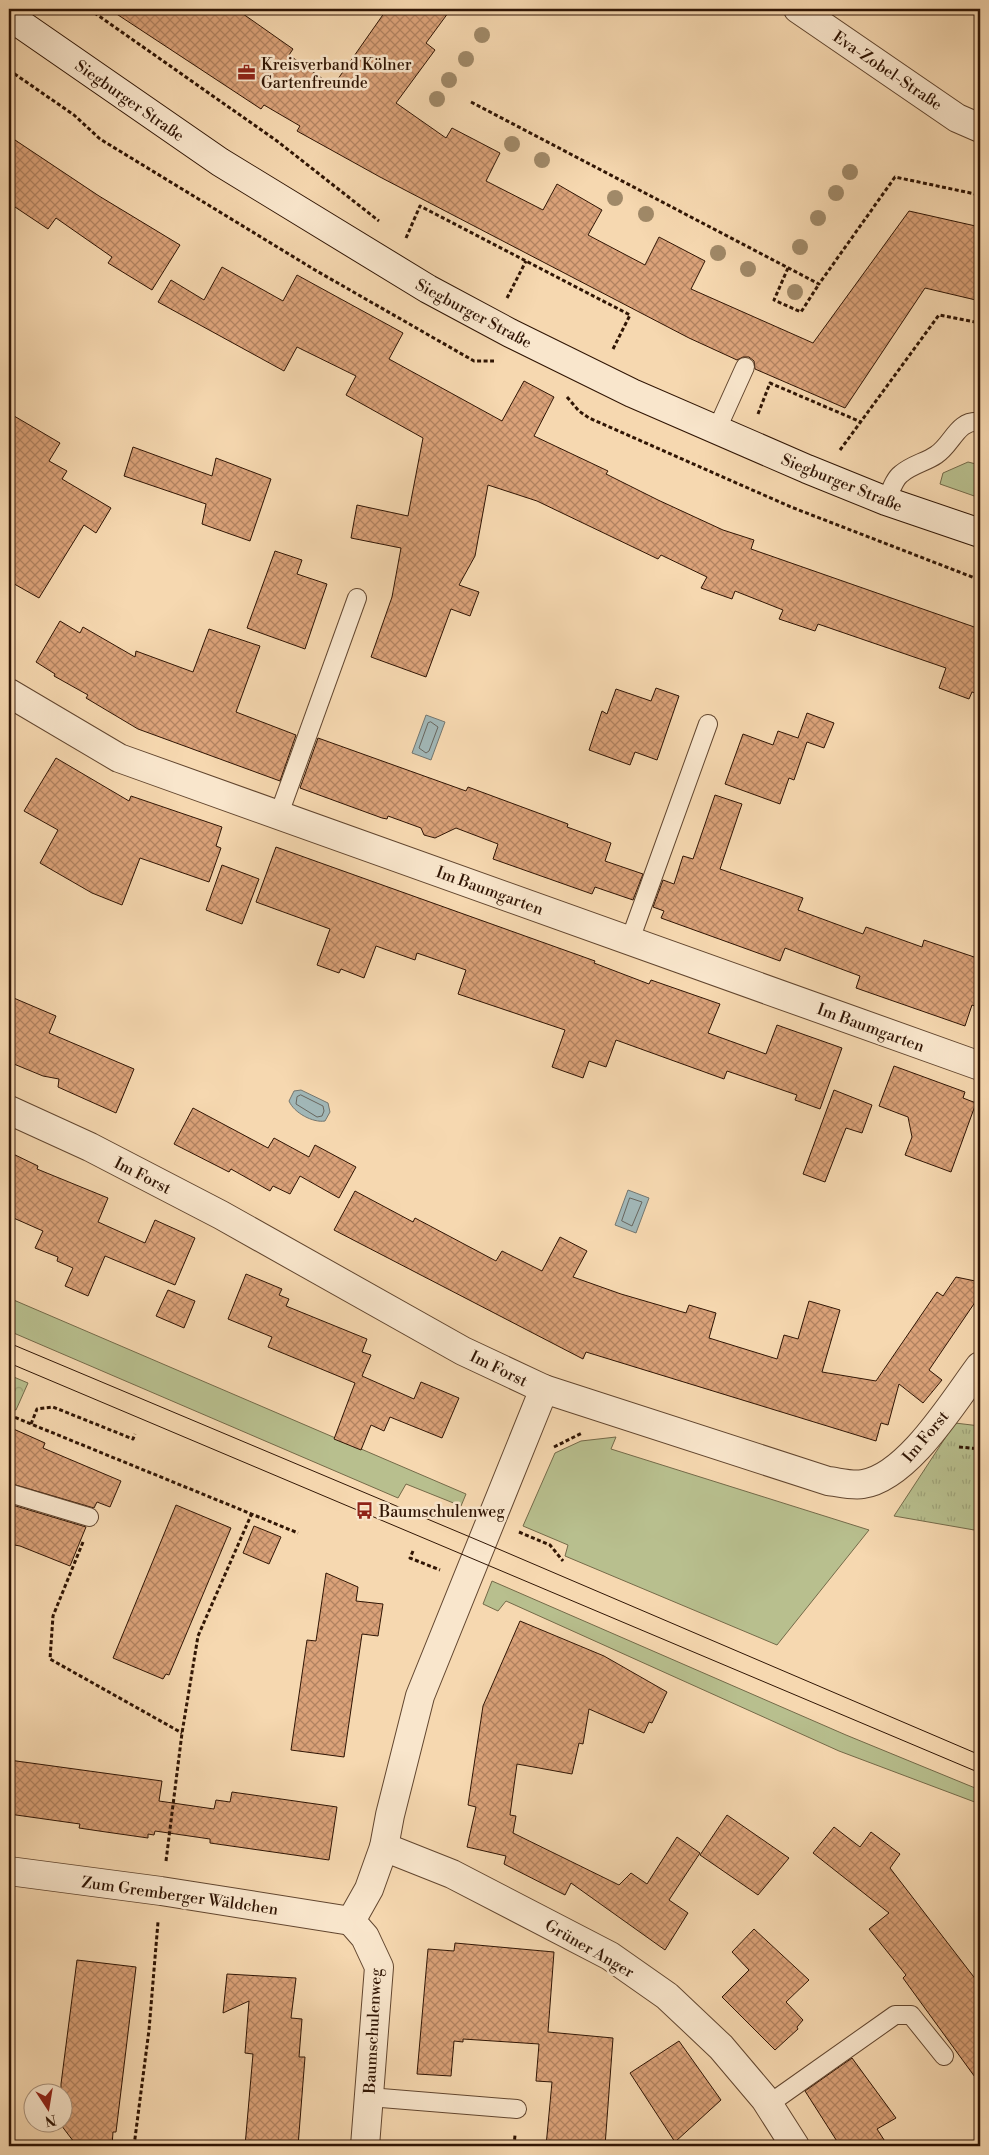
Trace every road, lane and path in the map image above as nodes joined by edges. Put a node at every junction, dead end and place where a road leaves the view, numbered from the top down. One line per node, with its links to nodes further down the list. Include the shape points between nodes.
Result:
1 (89, 9): 8 (path, via 276,141)
2 (798, 9): 6 (street, Eva-Zobel-Straße, via 957,118)
3 (9, 16): 23 (street, Siegburger Straße, via 220,162 428,289 623,388)
4 (9, 70): 20 (path, via 74,115 100,139 306,264 474,360)
5 (471, 102): 13 (path)
6 (980, 128)
7 (980, 195): 14 (path, via 895,177)
8 (380, 221)
9 (400, 234): 10 (path)
10 (406, 238): 11 (path); 12 (path, via 420,206)
11 (414, 243)
12 (526, 261): 16 (path); 19 (path, via 630,315)
13 (788, 268): 14 (path); 14 (path, via 774,300 801,312)
14 (819, 284)
15 (499, 293): 16 (path)
16 (508, 298): 17 (path)
17 (514, 302)
18 (980, 323): 24 (path, via 939,315)
19 (611, 354)
20 (498, 361)
21 (745, 368): 23 (lane)
22 (564, 392): 29 (path, via 589,418 701,469)
23 (722, 420): 24 (path, via 755,421 770,383); 27 (street, Siegburger Straße, via 807,469)
24 (861, 422): 26 (path)
25 (980, 422): 27 (lane, via 972,421 959,428 936,456 900,474)
26 (838, 453)
27 (886, 501): 28 (street, Siegburger Straße)
28 (980, 533)
29 (980, 580)
30 (357, 598): 33 (lane)
31 (9, 693): 33 (street, Im Baumgarten, via 119,758)
32 (708, 724): 34 (lane)
33 (279, 814): 34 (street, Im Baumgarten)
34 (630, 940): 35 (street, Im Baumgarten)
35 (980, 1066)
36 (9, 1110): 38 (street, Im Forst, via 90,1147 221,1215 463,1351)
37 (980, 1366): 38 (street, Im Forst, via 909,1459 889,1474 862,1484 828,1481)
38 (544, 1389): 51 (street)
39 (9, 1415): 40 (path)
40 (31, 1424): 42 (path, via 38,1409 53,1407 133,1439); 45 (path)
41 (583, 1432): 43 (path)
42 (135, 1434)
43 (549, 1449)
44 (9, 1493): 46 (lane)
45 (252, 1513): 48 (path); 52 (path, via 198,1636)
46 (89, 1517): 52 (path, via 83,1542 53,1616 50,1659)
47 (513, 1530): 50 (path, via 550,1545)
48 (298, 1533)
49 (413, 1551): 51 (path, via 410,1558)
50 (563, 1561)
51 (466, 1581): 53 (street, via 420,1696)
52 (182, 1732): 55 (path)
53 (384, 1847): 56 (street, via 369,1889); 59 (street, Grüner Anger, via 452,1874 610,1956 667,1996 721,2047)
54 (9, 1870): 55 (street, Zum Gremberger Wäldchen)
55 (161, 1891): 56 (street, Zum Gremberger Wäldchen); 61 (path)
56 (351, 1921): 58 (street, Baumschulenweg, via 365,1937 379,1967)
57 (944, 2056): 59 (lane, via 911,2014 895,2015)
58 (369, 2097): 60 (lane); 62 (street, Baumschulenweg)
59 (769, 2104): 63 (street, Grüner Anger)
60 (517, 2109)
61 (134, 2146)
62 (365, 2146)
63 (795, 2146)

